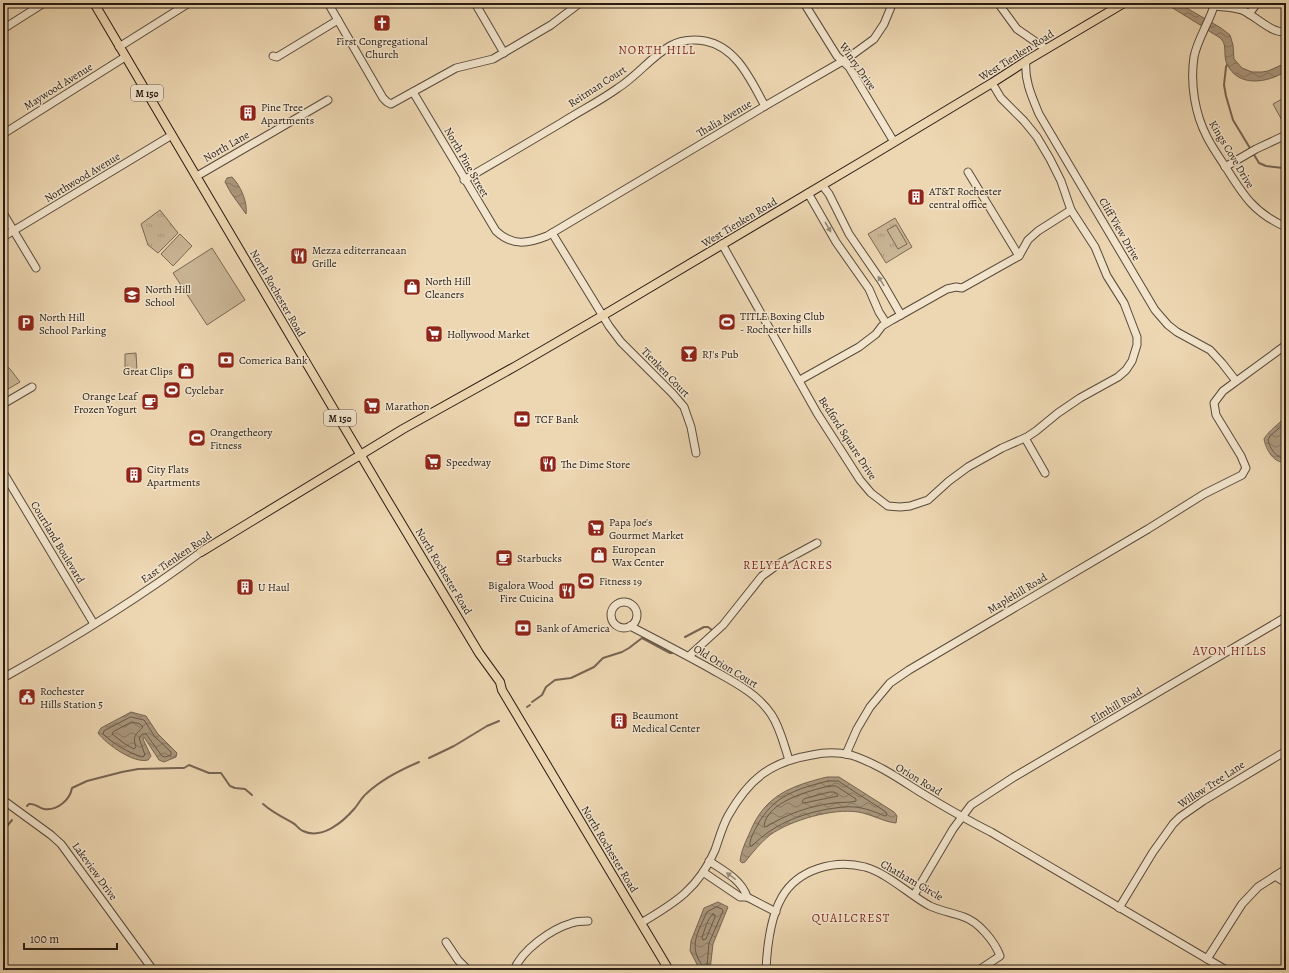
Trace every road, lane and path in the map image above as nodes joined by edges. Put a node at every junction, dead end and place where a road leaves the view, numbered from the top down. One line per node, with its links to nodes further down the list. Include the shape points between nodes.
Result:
1 (44, 3): 15 (street)
2 (94, 3): 17 (main road, M 150)
3 (189, 3): 17 (street)
4 (328, 3): 14 (street)
5 (474, 3): 19 (street)
6 (580, 3): 19 (street)
7 (804, 3): 22 (street, Winry Drive, via 837,56)
8 (998, 3): 18 (street, via 1016,29)
9 (1124, 3): 18 (main road, West Tienken Road)
10 (1257, 3): 13 (street)
11 (1214, 4): 13 (street); 32 (street, Kings Cove Drive, via 1194,57 1193,90 1200,123)
12 (891, 7): 22 (street, Thalia Avenue, via 874,39)
13 (1249, 14): 16 (street, via 1272,29)
14 (338, 20): 20 (street, via 277,57); 25 (street, via 387,102 391,104)
15 (3, 29)
16 (1286, 32)
17 (119, 47): 21 (main road, M 150)
18 (1046, 49): 23 (main road, West Tienken Road)
19 (504, 53): 25 (street, via 489,60 456,68)
20 (273, 56)
21 (125, 57): 28 (street, Maywood Avenue); 29 (main road, M 150)
22 (843, 61): 27 (street, Thalia Avenue); 31 (street, Winry Drive)
23 (1026, 61): 24 (main road, West Tienken Road); 52 (street, Cliff View Drive, via 1025,73 1029,90 1039,114 1155,310 1177,332 1210,350)
24 (992, 83): 31 (main road, West Tienken Road); 38 (street, Bedford Square Drive, via 1001,98 1036,137 1061,181)
25 (414, 92): 35 (street, North Pine Street)
26 (328, 100): 34 (street, North Lane)
27 (765, 106): 35 (street, Reitman Court, via 743,69 722,47 707,41 683,41 660,53 618,88); 42 (street, Thalia Avenue)
28 (3, 134)
29 (172, 135): 34 (main road, M 150); 41 (street, Northwood Avenue)
30 (1286, 135): 32 (street)
31 (894, 142): 36 (main road, West Tienken Road)
32 (1226, 167): 40 (street, Kings Cove Drive, via 1252,205 1268,219)
33 (968, 172): 45 (street)
34 (199, 179): 57 (main road, North Rochester Road / M 150)
35 (464, 180): 42 (street, North Pine Street, via 502,237 518,242 538,240)
36 (822, 184): 37 (main road, West Tienken Road); 47 (street, one-way to 36, via 849,234)
37 (808, 193): 44 (main road, West Tienken Road); 49 (street, one-way to 49, via 836,242 869,289)
38 (1071, 210): 45 (street, via 1038,231 1028,240); 55 (street, Bedford Square Drive, via 1095,247 1107,276 1124,303 1137,337 1137,345 1132,361 1118,377 1080,398)
39 (3, 213): 41 (street)
40 (1286, 227)
41 (14, 231): 43 (street, Northwood Avenue); 46 (street)
42 (552, 233): 48 (street)
43 (3, 237)
44 (722, 244): 48 (main road, West Tienken Road); 51 (street, Bedford Square Drive)
45 (1018, 256): 47 (street, via 962,288 947,289)
46 (36, 268)
47 (901, 315): 49 (street)
48 (602, 316): 56 (street, Tienken Court, via 621,342 684,407); 57 (main road, West Tienken Road)
49 (886, 323): 51 (street, via 859,347)
50 (1286, 345): 52 (street)
51 (800, 380): 55 (street, Bedford Square Drive, via 817,413 860,480 871,493 888,506 910,506 928,500 949,481 978,461)
52 (1236, 381): 70 (street, Maplehill Road, via 1223,391 1214,403 1216,415 1246,468 1242,475 1204,494 890,683 870,707)
53 (32, 386): 54 (street)
54 (3, 404)
55 (1025, 438): 59 (street)
56 (696, 453)
57 (361, 454): 61 (main road, East Tienken Road); 84 (main road, North Rochester Road, via 479,653 500,682 502,690)
58 (3, 472): 64 (street, Courtland Boulevard)
59 (1045, 473)
60 (817, 543): 67 (street, via 786,559 762,576 723,625)
61 (201, 552): 64 (street, East Tienken Road)
62 (1286, 617): 73 (street, Elmhill Road, via 1014,777 971,805)
63 (636, 619): 65 (street); 65 (street, via 636,611 630,604 622,602 615,605 611,615 614,623 621,627); 66 (street)
64 (94, 624): 68 (street, East Tienken Road)
65 (630, 626): 66 (street, Old Orion Court)
66 (642, 632): 67 (street, Old Orion Court)
67 (689, 656): 71 (street, Old Orion Court, via 743,687 766,707 776,723)
68 (3, 678)
69 (1286, 751): 81 (street, Willow Tree Lane, via 1180,817 1153,852)
70 (846, 754): 71 (street, Orion Road, via 831,752); 73 (street, Orion Road, via 888,772)
71 (789, 760): 74 (street, Orion Road, via 764,772 741,794 726,818)
72 (3, 800): 87 (street, Lakeview Drive, via 61,844)
73 (961, 817): 79 (street, Elmhill Road); 81 (street, Orion Road)
74 (709, 861): 76 (street, Orion Road); 80 (street, one-way to 74, via 745,890 736,880)
75 (1286, 869): 77 (street)
76 (703, 872): 80 (street, via 740,897); 84 (street, Orion Road, via 682,897)
77 (1275, 876): 78 (street); 86 (street, via 1258,887 1242,904)
78 (1286, 883)
79 (914, 895): 82 (street, Chatham Circle, via 865,867 828,866 812,871 793,883 782,896); 92 (street, Chatham Circle, via 935,908 973,921 995,944 1000,956)
80 (747, 897): 82 (street)
81 (1119, 908): 86 (street, Orion Road)
82 (776, 912): 91 (street, Chatham Circle)
83 (588, 921): 89 (street, via 572,923 535,943 522,955)
84 (642, 923): 90 (main road, North Rochester Road)
85 (446, 942): 88 (street)
86 (1207, 959): 93 (street, Orion Road)
87 (153, 970)
88 (468, 970)
89 (514, 970)
90 (669, 970)
91 (766, 970)
92 (979, 970)
93 (1226, 970)

